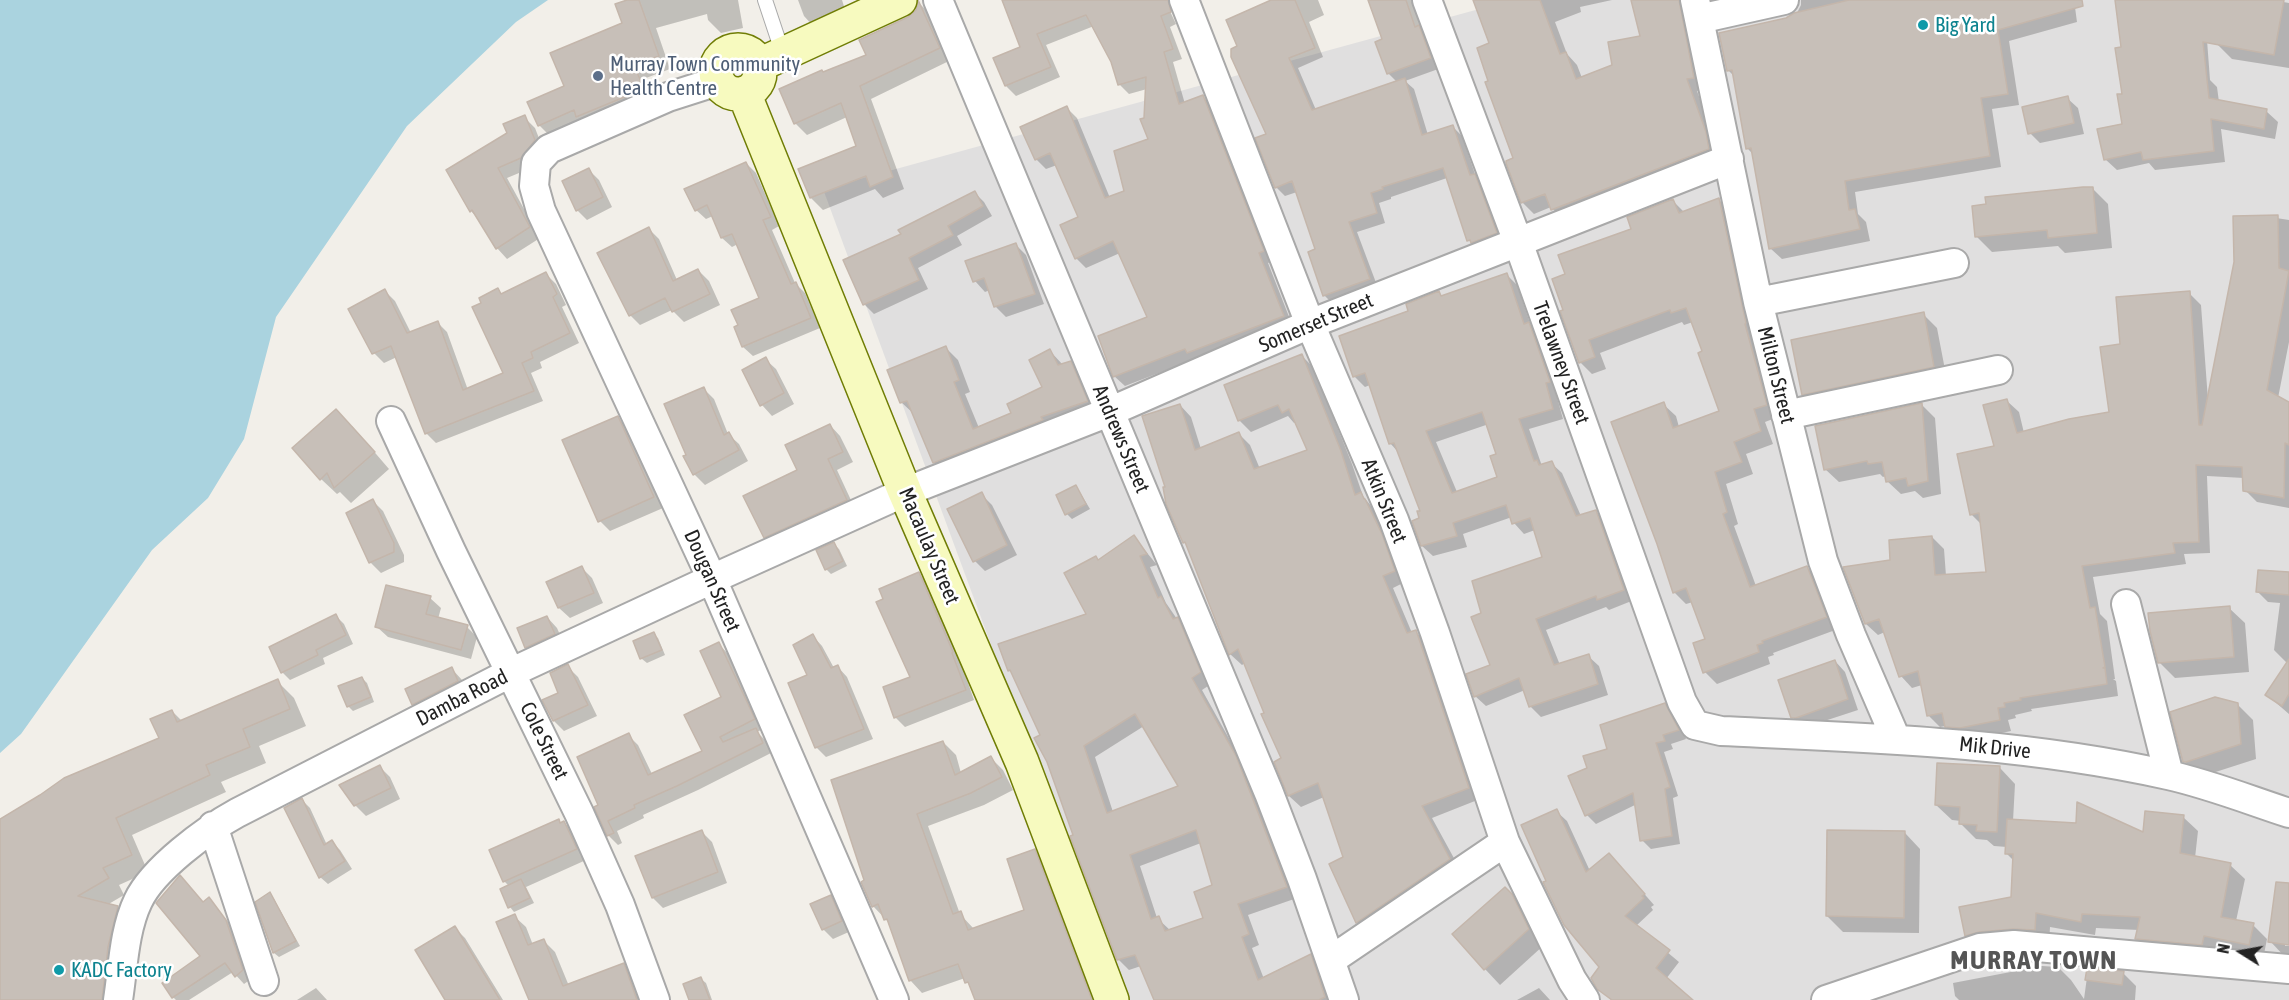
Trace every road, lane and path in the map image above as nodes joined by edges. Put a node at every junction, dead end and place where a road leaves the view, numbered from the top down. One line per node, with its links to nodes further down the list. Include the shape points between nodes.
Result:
1 (765, 0): 8 (lane)
2 (900, 0): 8 (street)
3 (938, 0): 16 (street, Andrews Street)
4 (1184, 0): 14 (street, Atkin Street)
5 (1427, 0): 11 (street, Trelawney Street)
6 (1784, 0): 7 (street)
7 (1697, 9): 10 (street, Milton Street)
8 (771, 59): 9 (street, via 752,89)
9 (731, 87): 19 (street, Macaulay Street); 20 (street, Dougan Street, via 668,97 549,149 536,163 534,186 542,211)
10 (1729, 159): 11 (street, Somerset Street); 13 (street, Milton Street)
11 (1518, 242): 14 (street, Somerset Street); 23 (street, Trelawney Street, via 1682,702)
12 (1954, 264): 13 (street)
13 (1758, 302): 17 (street, Milton Street)
14 (1310, 324): 16 (street, Somerset Street); 28 (street, Atkin Street, via 1394,520)
15 (1998, 370): 17 (street)
16 (1109, 412): 19 (street, Somerset Street); 29 (street, Andrews Street, via 1269,793)
17 (1786, 415): 24 (street, Milton Street, via 1823,561)
18 (391, 421): 22 (street, Cole Street)
19 (905, 492): 20 (street, Damba Road); 35 (street, Macaulay Street, via 1022,762)
20 (712, 579): 22 (street, Damba Road); 34 (street, Dougan Street)
21 (2126, 604): 25 (street)
22 (510, 673): 27 (street, Damba Road); 33 (street, Cole Street, via 620,905)
23 (1695, 725): 24 (street, Mik Drive, via 1721,730)
24 (1896, 739): 25 (street, Mik Drive, via 2049,754)
25 (2169, 775): 26 (street, Mik Drive)
26 (2289, 813)
27 (213, 826): 31 (street); 32 (street, Damba Road, via 152,878 138,901)
28 (1505, 842): 29 (street); 37 (street, Atkin Street)
29 (1331, 960): 36 (street, Andrews Street)
30 (2289, 969): 38 (street, via 2014,945 1980,948)
31 (264, 981)
32 (118, 1000)
33 (655, 1000)
34 (894, 1000)
35 (1112, 1000)
36 (1344, 1000)
37 (1585, 1000)
38 (1826, 1000)

